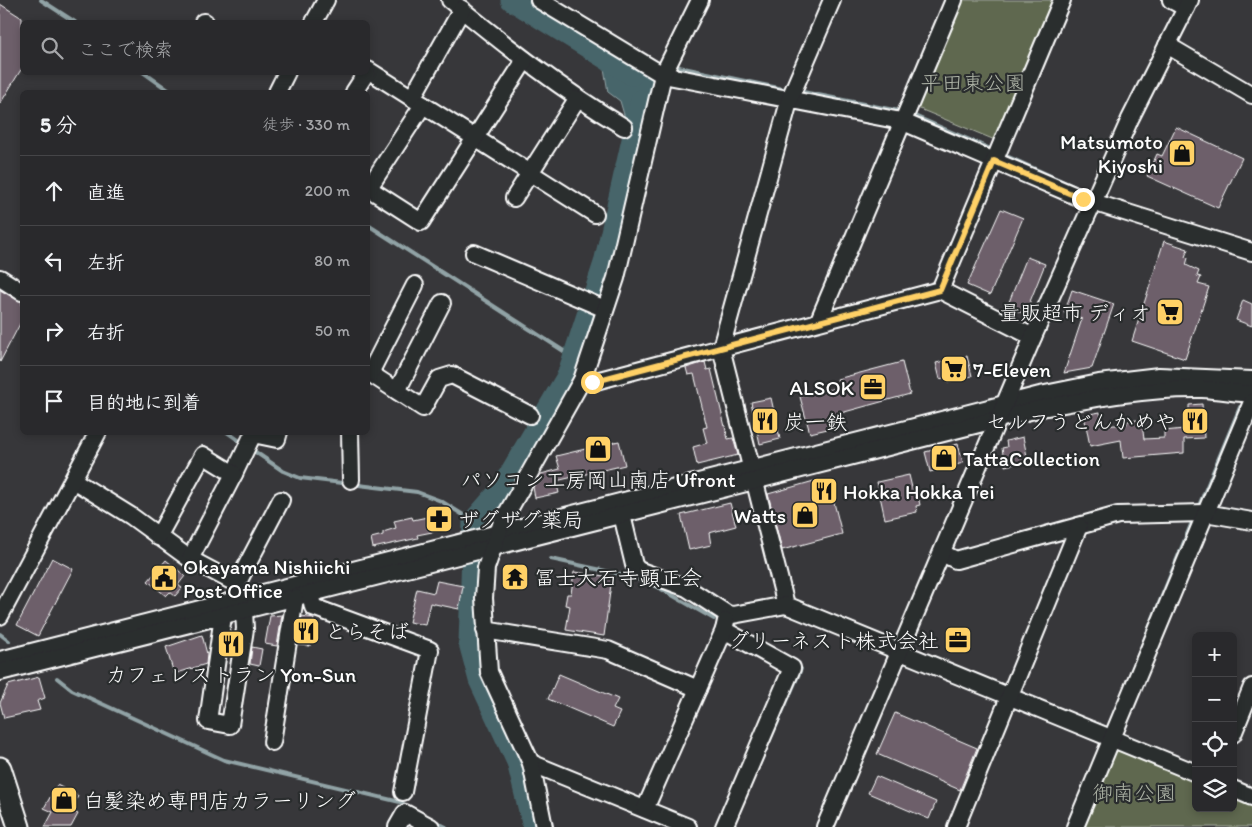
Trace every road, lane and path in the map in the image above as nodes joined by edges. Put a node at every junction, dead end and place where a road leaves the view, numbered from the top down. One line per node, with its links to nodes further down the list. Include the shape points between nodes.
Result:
1 (326, 0): 10 (street)
2 (539, 0): 16 (street)
3 (700, 0): 16 (street)
4 (832, 0): 19 (street)
5 (954, 0): 23 (street)
6 (1062, 0): 26 (street)
7 (1170, 0): 8 (street)
8 (1188, 4): 11 (street)
9 (456, 5): 12 (street); 22 (street)
10 (315, 20)
11 (1167, 45): 20 (street); 31 (street)
12 (525, 60): 21 (street); 25 (street)
13 (370, 73): 22 (street)
14 (286, 75): 17 (street)
15 (365, 75): 18 (street)
16 (663, 75): 19 (street); 40 (street, via 616,278)
17 (278, 90)
18 (355, 90)
19 (792, 93): 23 (street); 43 (street)
20 (1252, 94)
21 (577, 99): 24 (street); 27 (street)
22 (417, 101): 25 (street); 28 (street)
23 (903, 115): 26 (street); 41 (street)
24 (624, 127)
25 (475, 137): 27 (street); 29 (street, via 421,222)
26 (997, 155): 31 (street); 37 (street)
27 (530, 172): 30 (street); 32 (street)
28 (370, 184)
29 (370, 189)
30 (514, 198)
31 (1093, 202): 33 (street); 42 (street)
32 (595, 214)
33 (1252, 252)
34 (474, 253): 40 (street)
35 (0, 278): 38 (street)
36 (416, 285): 44 (street)
37 (940, 290): 41 (street); 42 (street)
38 (20, 291)
39 (442, 303): 48 (street)
40 (602, 308): 46 (street)
41 (819, 320): 43 (street)
42 (1033, 337): 51 (street)
43 (721, 348): 46 (street, via 592,382); 59 (street)
44 (370, 371)
45 (370, 374): 48 (street)
46 (582, 380): 68 (street)
47 (1252, 380): 51 (street, via 1159,376 1099,383 1040,395)
48 (397, 391): 52 (street, via 423,408 439,379 452,375)
49 (1252, 394): 51 (street, via 1203,389 1159,390)
50 (1252, 402): 63 (street)
51 (1001, 412): 59 (street); 69 (street)
52 (530, 415)
53 (96, 435): 60 (street)
54 (253, 435): 58 (street)
55 (258, 435): 56 (street, via 278,439)
56 (279, 435)
57 (350, 435): 61 (street)
58 (234, 474): 67 (street, via 203,455); 70 (street)
59 (753, 475): 64 (street); 68 (street); 73 (street)
60 (73, 480): 67 (street, via 131,516); 75 (street)
61 (351, 480)
62 (281, 500): 72 (street)
63 (1202, 511): 65 (street); 66 (street, via 1118,515); 86 (street)
64 (622, 514): 68 (street); 74 (street, via 638,570 687,588)
65 (1252, 520)
66 (1079, 526): 69 (street, via 956,560); 84 (street)
67 (158, 538): 70 (street)
68 (487, 543): 71 (street); 77 (street)
69 (942, 553): 79 (street)
70 (190, 559): 72 (street)
71 (304, 592): 72 (street); 87 (street); 92 (street, via 314,607 430,650)
72 (241, 598): 76 (street); 76 (street, via 245,629 230,725 208,721); 80 (street)
73 (786, 605): 74 (street); 79 (street)
74 (727, 614): 78 (street)
75 (0, 616)
76 (223, 616): 81 (street)
77 (485, 630): 83 (street, via 608,650); 88 (street, via 489,672)
78 (724, 630): 83 (street); 100 (street, via 792,668)
79 (900, 652): 84 (street); 101 (street)
80 (0, 660)
81 (0, 672)
82 (1252, 687): 85 (street)
83 (698, 689): 94 (street)
84 (1009, 697): 86 (street); 102 (street)
85 (1237, 724)
86 (1107, 737): 90 (street); 103 (street)
87 (272, 742)
88 (531, 763): 94 (street); 98 (street)
89 (0, 768): 95 (main road)
90 (1192, 771)
91 (1237, 790): 93 (street)
92 (403, 792)
93 (1252, 796)
94 (645, 809): 99 (street)
95 (19, 827)
96 (397, 827): 97 (street, via 405,813)
97 (431, 827)
98 (544, 827)
99 (688, 827)
100 (724, 827)
101 (825, 827)
102 (956, 827)
103 (1076, 827)

